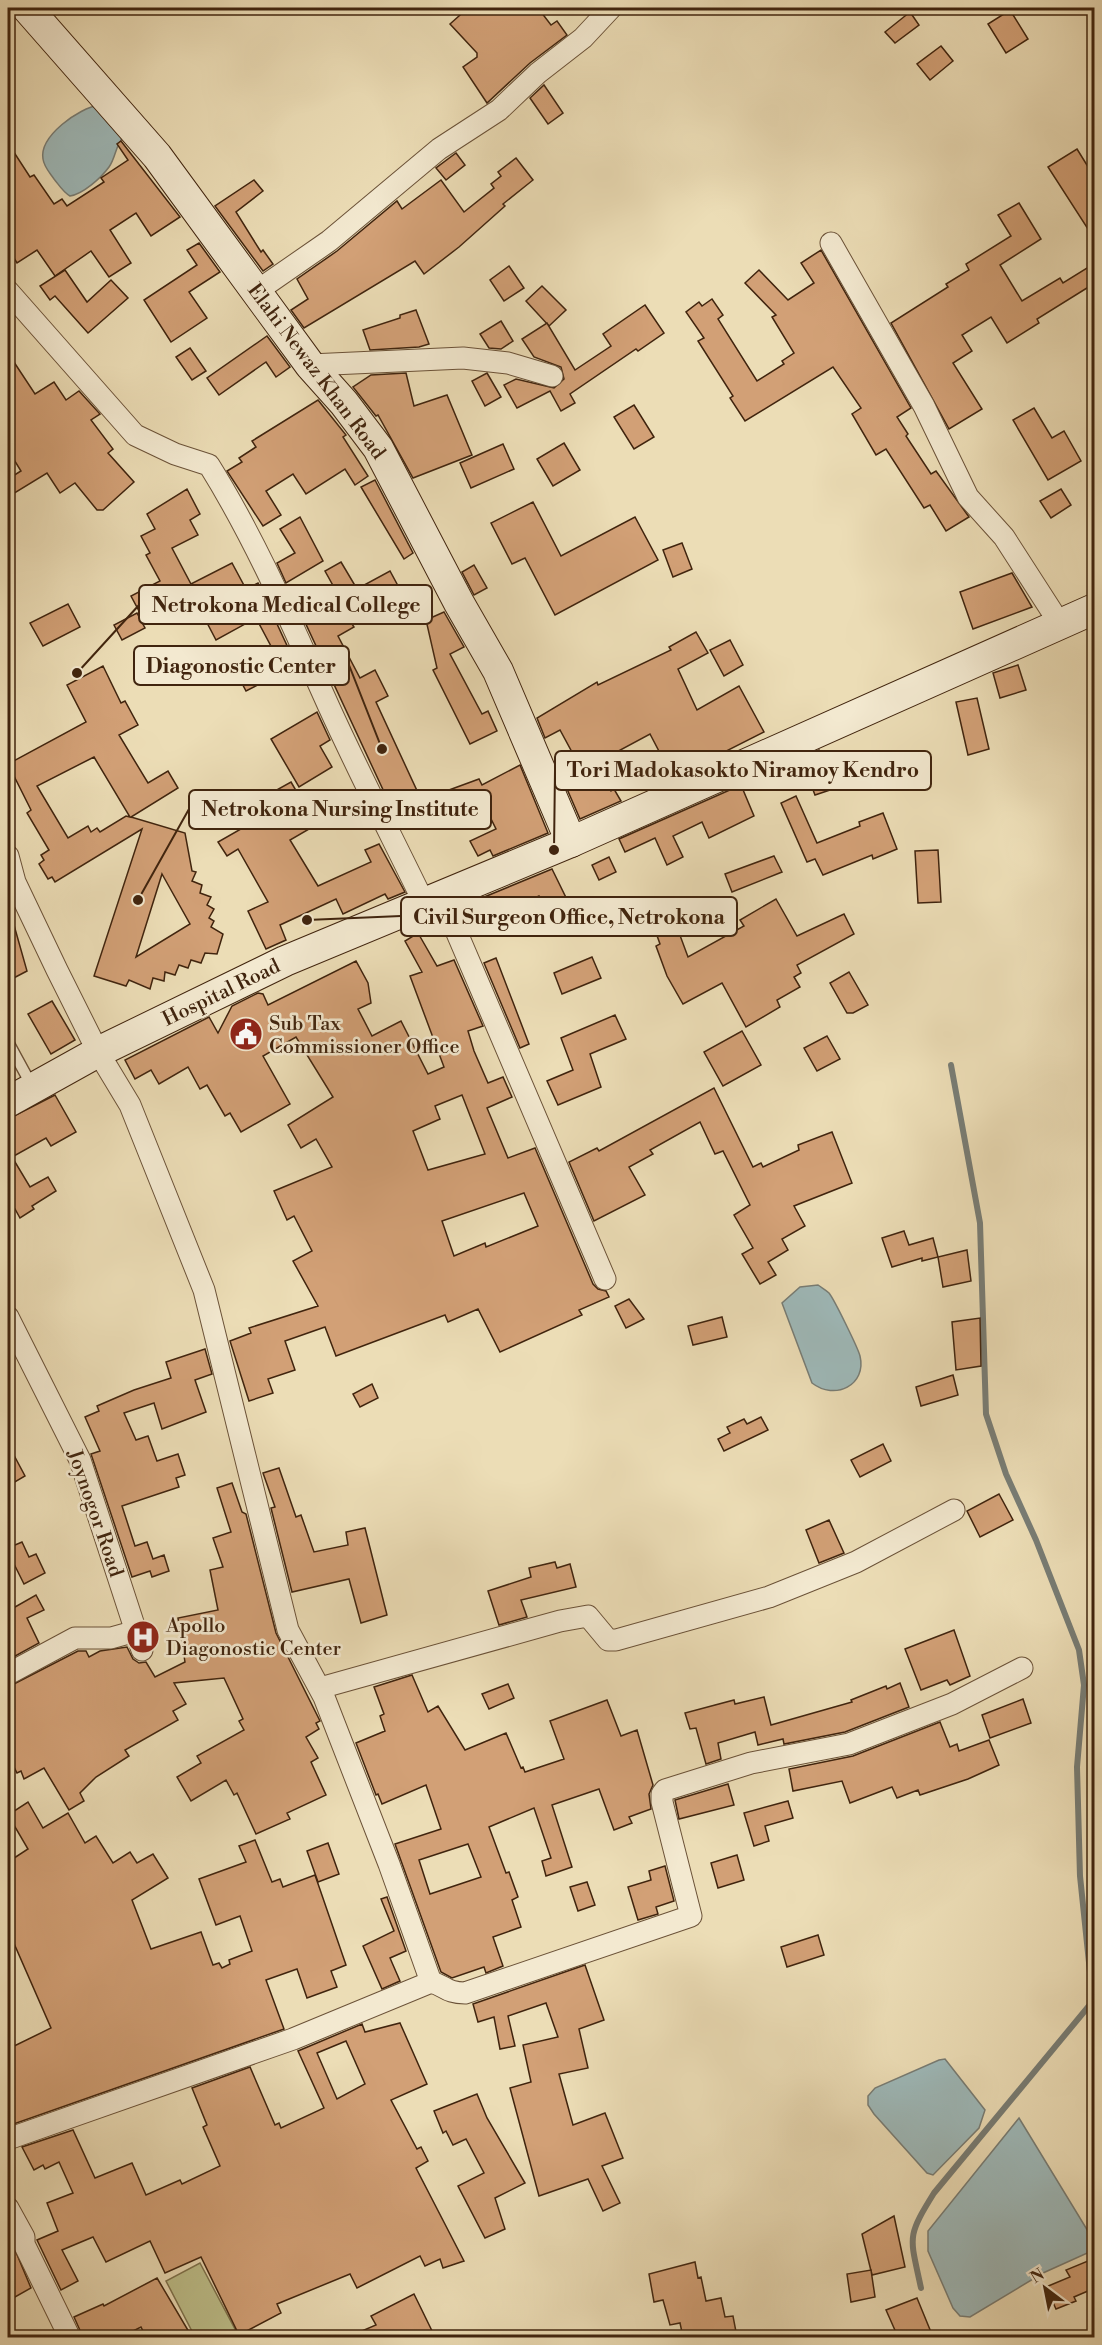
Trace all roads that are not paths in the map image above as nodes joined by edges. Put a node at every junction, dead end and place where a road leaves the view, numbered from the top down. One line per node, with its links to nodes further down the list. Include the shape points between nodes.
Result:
1 (27, 8): 5 (street, Elahi Newaz Khan Road, via 157,156)
2 (611, 8): 5 (street, via 499,110 439,149 329,241)
3 (831, 243): 9 (street, via 924,406 968,497 1004,537)
4 (8, 291): 12 (street, via 135,435 209,465 239,513 330,709)
5 (257, 291): 6 (street, Elahi Newaz Khan Road)
6 (310, 365): 7 (street, via 463,358 508,363); 10 (street, Elahi Newaz Khan Road, via 378,448 498,671)
7 (552, 376)
8 (1095, 609): 9 (street, Hospital Road)
9 (1060, 624): 10 (street, Hospital Road)
10 (571, 842): 12 (street, Hospital Road)
11 (8, 856): 14 (street, via 15,882)
12 (433, 901): 14 (street, Hospital Road, via 285,961); 17 (street)
13 (8, 1042): 15 (lane)
14 (98, 1052): 15 (street, Hospital Road); 23 (street, via 130,1105 204,1290 288,1630)
15 (34, 1088): 16 (street, Hospital Road)
16 (8, 1102)
17 (605, 1279)
18 (8, 1317): 19 (street, Joynogor Road)
19 (14, 1345): 22 (street, Joynogor Road, via 80,1460 139,1640 75,1638)
20 (954, 1510): 23 (street, via 856,1562 769,1597 693,1619 616,1640 608,1640 588,1616 560,1621)
21 (1022, 1668): 24 (street, via 952,1704 849,1744 751,1763 665,1790 662,1802 691,1916 465,1993 451,1993)
22 (8, 1674)
23 (320, 1688): 24 (street)
24 (431, 1982): 25 (street, via 293,2039)
25 (8, 2139)
26 (8, 2208): 27 (street)
27 (70, 2337)

